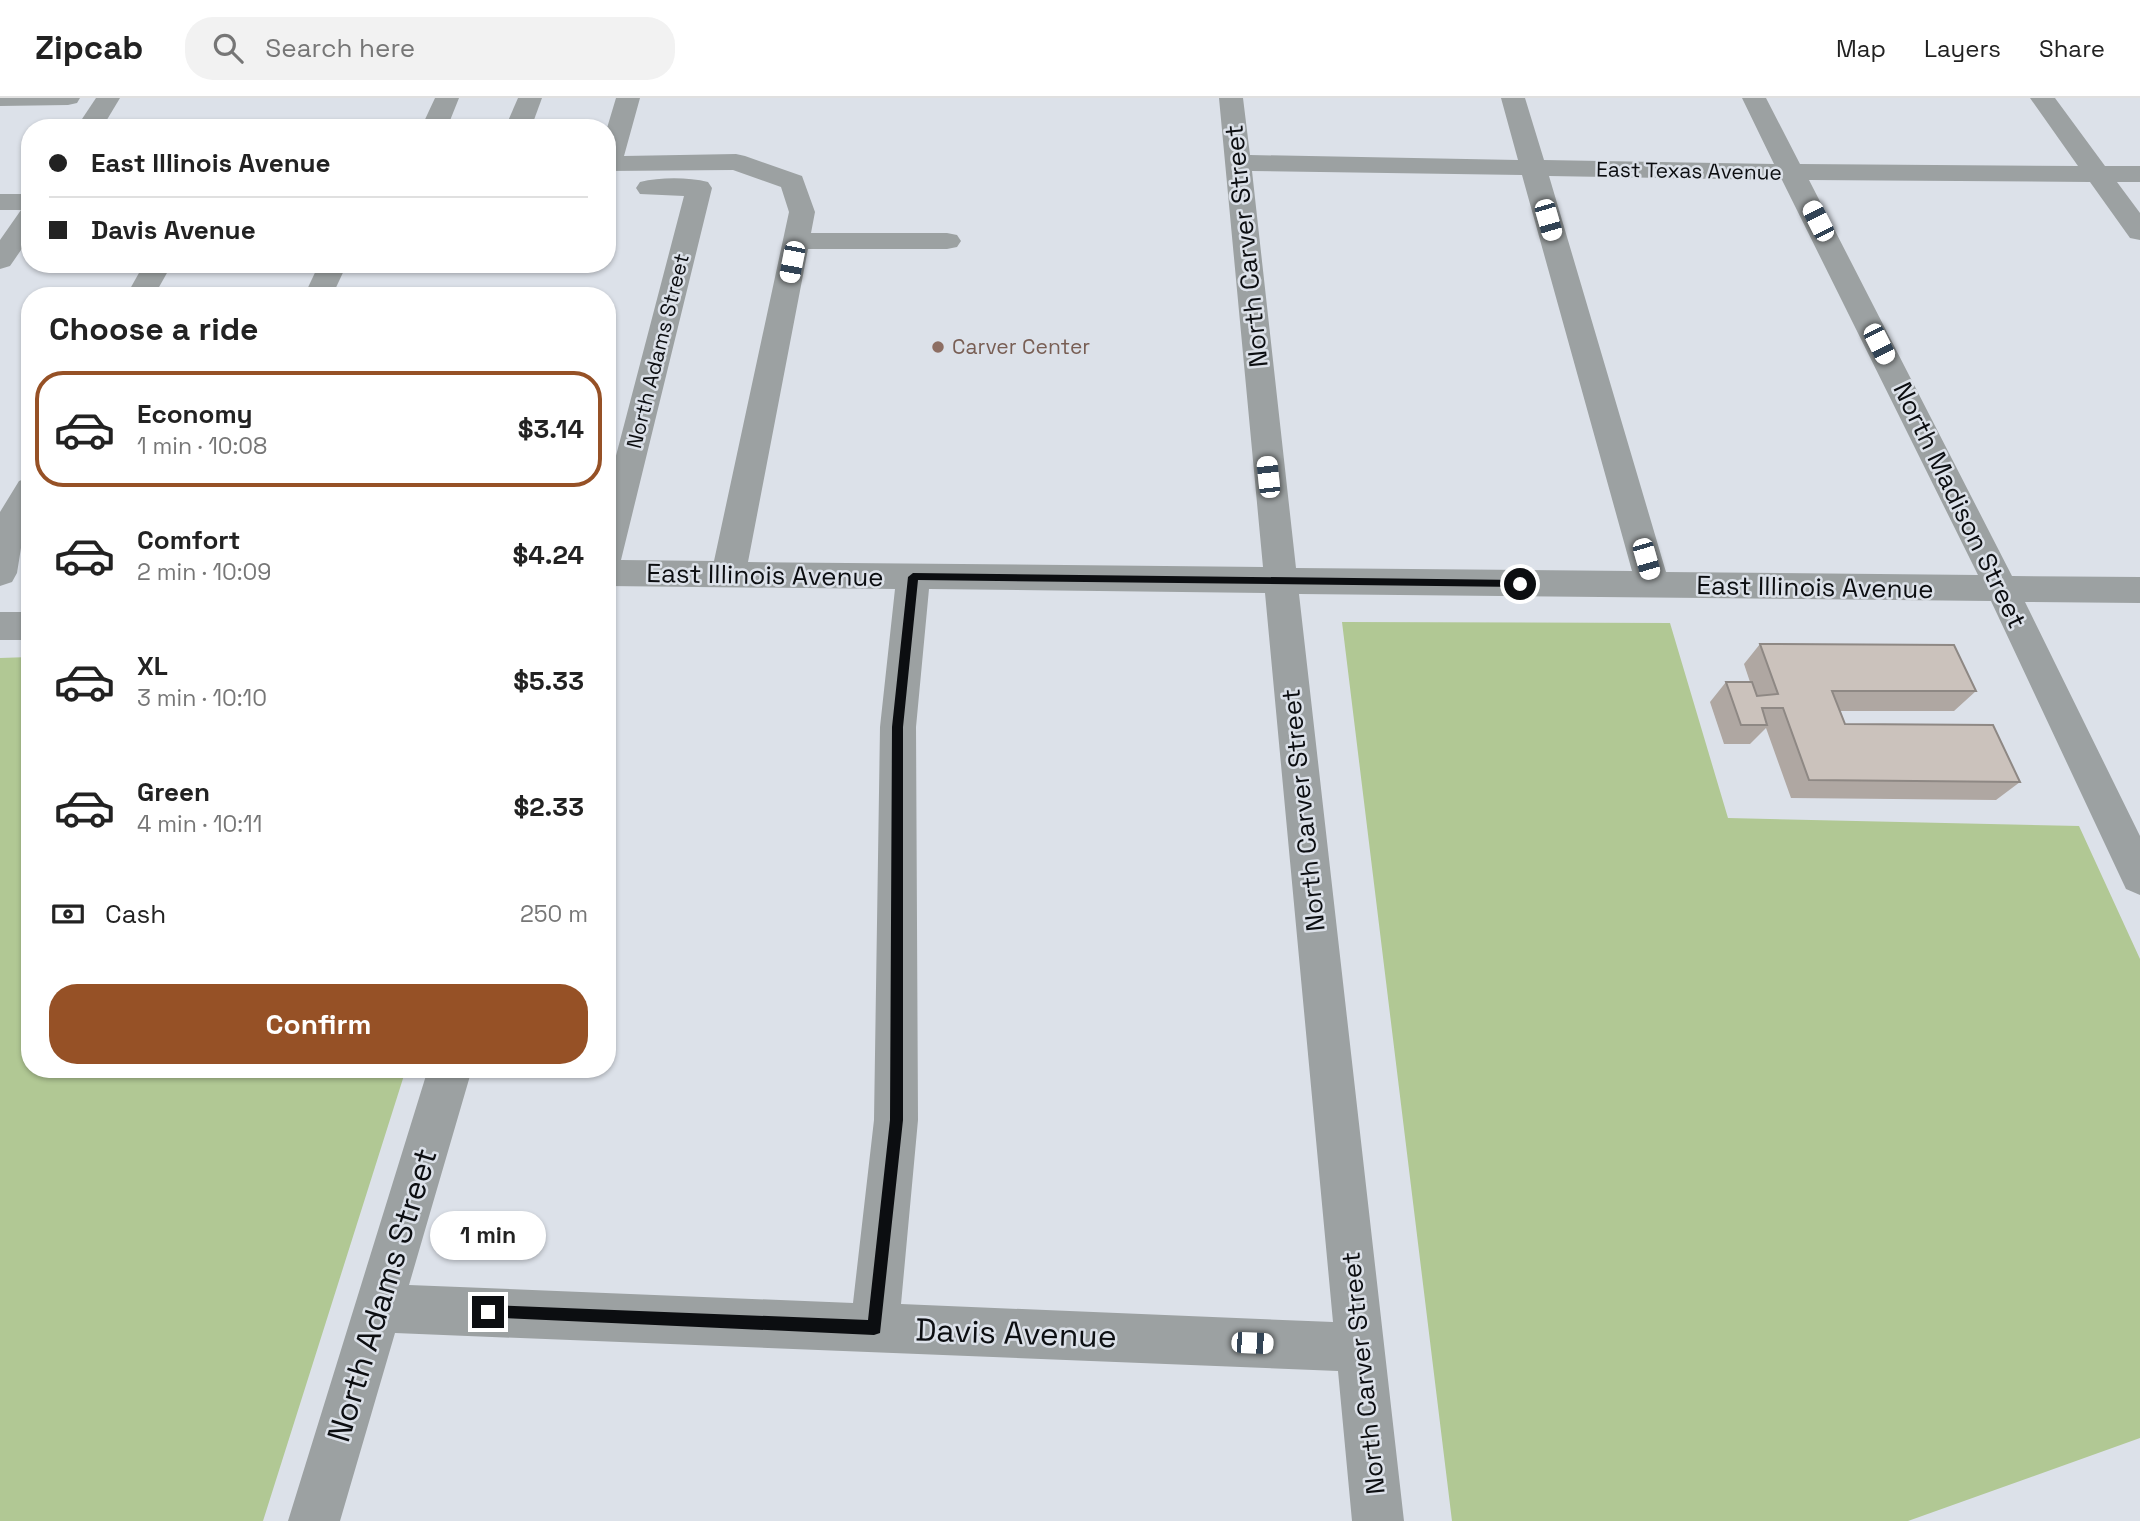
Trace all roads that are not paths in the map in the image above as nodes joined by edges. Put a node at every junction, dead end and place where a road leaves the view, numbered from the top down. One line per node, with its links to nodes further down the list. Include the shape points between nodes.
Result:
1 (68, 98): 10 (street)
2 (108, 98): 11 (street)
3 (447, 98): 12 (street)
4 (530, 98): 13 (street)
5 (628, 98): 14 (street)
6 (1231, 98): 15 (street, North Carver Street)
7 (1513, 98): 16 (street)
8 (1754, 98): 17 (street, North Madison Street)
9 (2042, 98): 18 (street)
10 (0, 99)
11 (95, 119)
12 (438, 119)
13 (522, 119)
14 (616, 145)
15 (1237, 163): 16 (street, East Texas Avenue); 35 (street, North Carver Street)
16 (1534, 168): 17 (street, East Texas Avenue); 36 (street)
17 (1793, 172): 18 (street, East Texas Avenue); 37 (street, North Madison Street)
18 (2098, 174): 19 (street, East Texas Avenue); 25 (street)
19 (2140, 174)
20 (616, 175): 26 (street, via 736,162 793,183 802,212)
21 (616, 177): 30 (street, North Adams Street, via 699,188)
22 (0, 202): 23 (street)
23 (21, 202)
24 (21, 229): 28 (street)
25 (2140, 232)
26 (796, 241): 27 (street); 33 (street)
27 (947, 241)
28 (0, 260)
29 (21, 505): 31 (street, via 7,529)
30 (616, 519)
31 (0, 573)
32 (616, 573): 33 (street, East Illinois Avenue)
33 (728, 575): 34 (street, East Illinois Avenue)
34 (913, 577): 35 (street, East Illinois Avenue); 44 (street, via 898,727 896,1120)
35 (1279, 581): 36 (street, East Illinois Avenue); 45 (street, North Carver Street)
36 (1653, 585): 37 (street, East Illinois Avenue)
37 (2002, 589): 38 (street, East Illinois Avenue); 41 (street, North Madison Street)
38 (2140, 590)
39 (0, 626): 40 (street)
40 (21, 626)
41 (2140, 877)
42 (447, 1078): 43 (street, North Adams Street)
43 (378, 1308): 44 (street, Davis Avenue); 46 (street, North Adams Street)
44 (874, 1328): 45 (street, Davis Avenue)
45 (1360, 1347): 47 (street, North Carver Street)
46 (314, 1521)
47 (1378, 1521)

